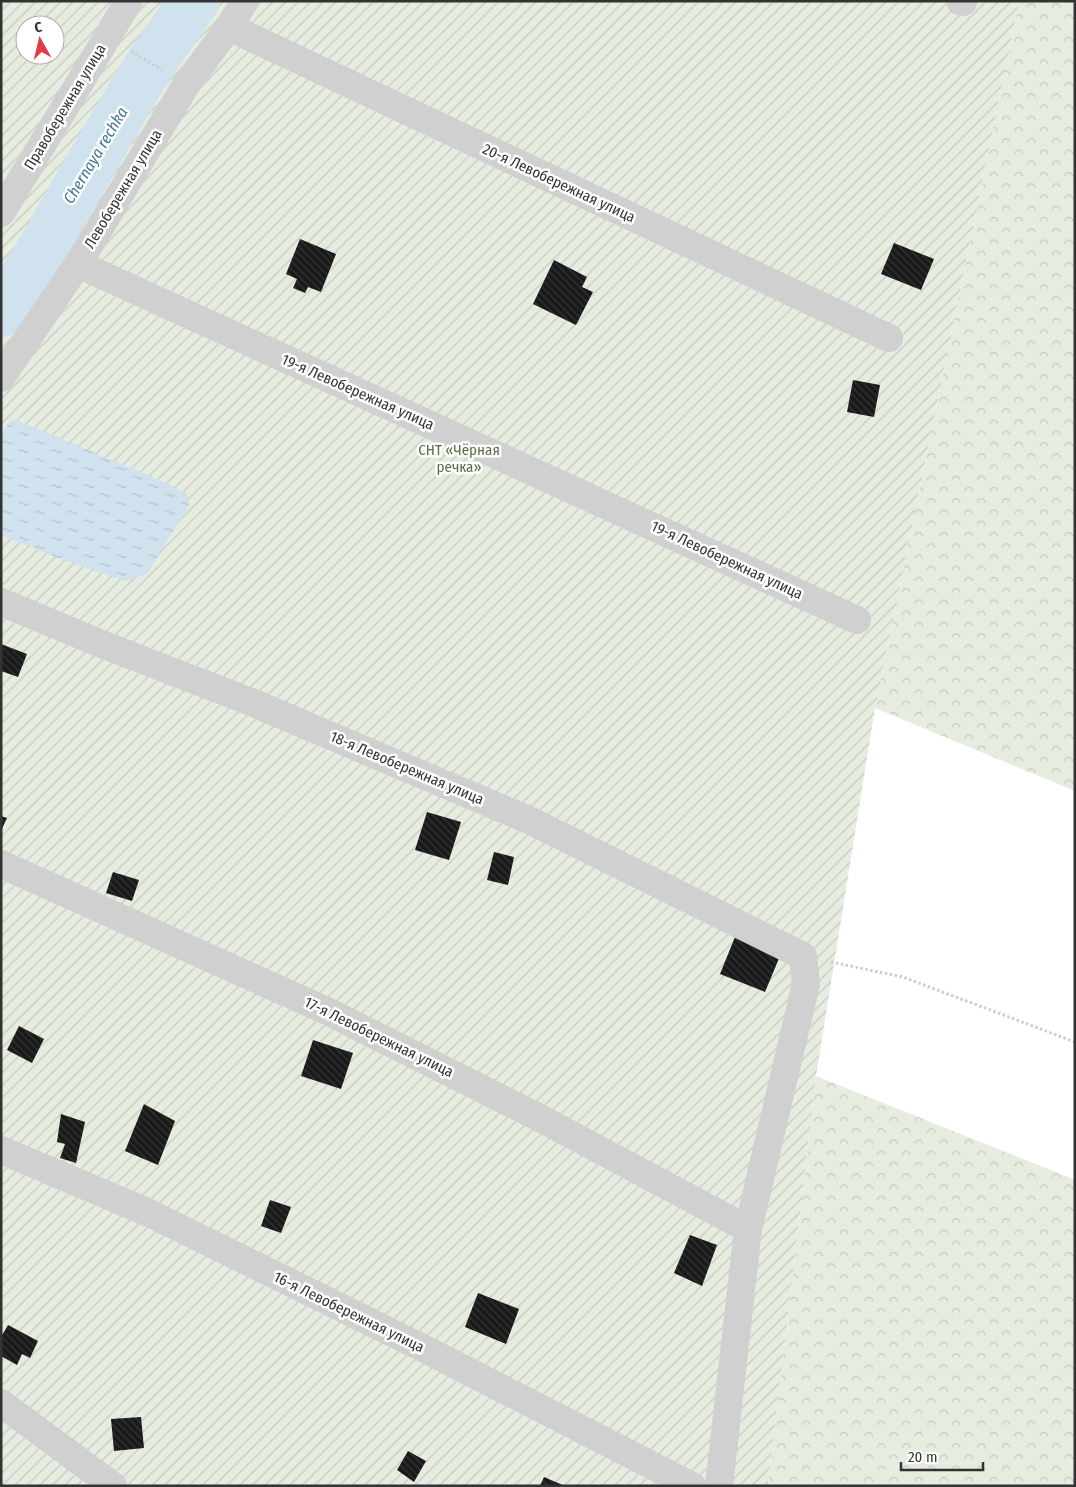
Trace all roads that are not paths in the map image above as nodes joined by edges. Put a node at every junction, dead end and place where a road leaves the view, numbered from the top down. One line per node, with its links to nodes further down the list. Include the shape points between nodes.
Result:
1 (129, 1): 4 (street, Правобережная улица)
2 (245, 1): 3 (street, Левобережная улица)
3 (229, 27): 5 (street, Левобережная улица, via 186,86); 6 (street, 20-я Левобережная улица)
4 (1, 213)
5 (78, 264): 7 (street, Левобережная улица); 9 (street, 19-я Левобережная улица)
6 (889, 338)
7 (1, 378)
8 (1, 602): 12 (street, 18-я Левобережная улица, via 251,702 529,820 803,956 806,984)
9 (857, 620)
10 (1, 864): 12 (street, 17-я Левобережная улица, via 327,1011 538,1116)
11 (1, 1150): 15 (street, 16-я Левобережная улица, via 166,1222 419,1346)
12 (748, 1229): 16 (street)
13 (1, 1403): 14 (street)
14 (113, 1486)
15 (692, 1486)
16 (719, 1486)

